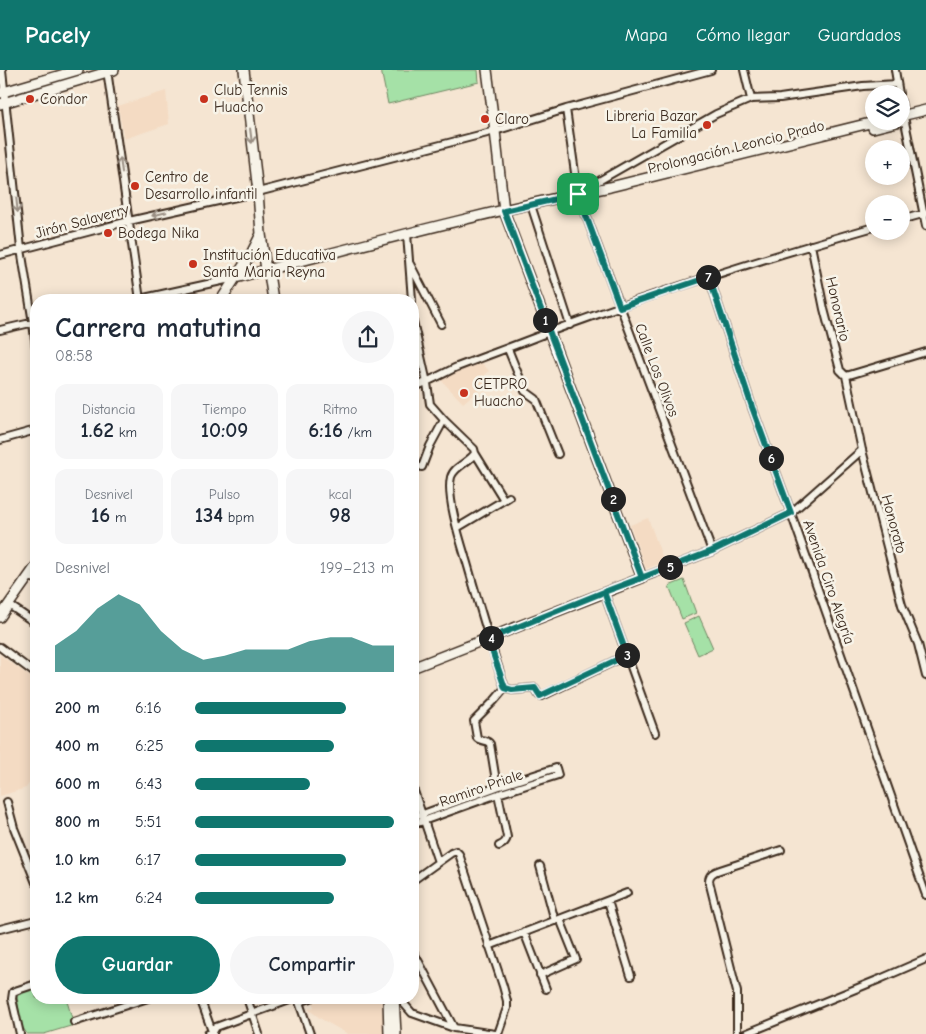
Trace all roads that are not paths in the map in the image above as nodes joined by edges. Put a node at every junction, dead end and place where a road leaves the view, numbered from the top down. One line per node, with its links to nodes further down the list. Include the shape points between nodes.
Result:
1 (2, 70): 10 (street)
2 (78, 70): 10 (street)
3 (244, 70): 22 (street, one-way to 22)
4 (486, 70): 21 (street)
5 (711, 70): 13 (street, Jirón Salaverry)
6 (744, 70): 11 (street)
7 (895, 70): 9 (street)
8 (109, 71): 12 (street); 28 (street, one-way to 8)
9 (897, 84): 11 (street, Prolongación Leoncio Prado)
10 (2, 93): 12 (street)
11 (751, 99): 23 (street, Prolongación Leoncio Prado, via 716,114)
12 (3, 103): 34 (street, one-way to 34)
13 (566, 109): 21 (street, Jirón Salaverry); 23 (street, Calle Los Olivos)
14 (926, 110): 16 (street, Prolongación Leoncio Prado)
15 (926, 115): 17 (street, Prolongación Leoncio Prado)
16 (910, 116)
17 (910, 118)
18 (865, 124): 23 (street, Prolongación Leoncio Prado)
19 (865, 128): 23 (street, Prolongación Leoncio Prado, via 594,195)
20 (906, 130): 26 (street)
21 (495, 131): 22 (street, Jirón Salaverry); 25 (street)
22 (258, 192): 28 (street, Jirón Salaverry, one-way to 28); 31 (street)
23 (578, 194): 24 (street, Prolongación Leoncio Prado); 47 (street, Calle Los Olivos)
24 (531, 204): 25 (street, Prolongación Leoncio Prado); 50 (street)
25 (504, 211): 32 (street, Prolongación Leoncio Prado); 52 (street)
26 (925, 213): 27 (street); 29 (street)
27 (910, 217)
28 (128, 221): 34 (street, Jirón Salaverry); 40 (street)
29 (926, 226)
30 (865, 230): 33 (street)
31 (261, 234): 37 (street); 39 (street)
32 (407, 234): 36 (street); 37 (street, Prolongación Leoncio Prado)
33 (811, 245): 38 (street); 56 (street, Honorario, via 840,370)
34 (21, 249): 35 (street, Jirón Salaverry); 46 (street)
35 (0, 255)
36 (410, 264): 45 (street); 49 (street)
37 (266, 270): 39 (street, Prolongación Leoncio Prado); 43 (street); 44 (street)
38 (709, 277): 47 (street); 66 (street, Avenida Ciro Alegría)
39 (235, 278): 41 (street); 42 (street)
40 (137, 294)
41 (164, 294)
42 (225, 294)
43 (267, 294)
44 (272, 294)
45 (412, 294)
46 (30, 296)
47 (620, 307): 50 (street); 68 (street, Calle Los Olivos)
48 (30, 323): 51 (street)
49 (441, 324)
50 (570, 325): 52 (street)
51 (0, 330)
52 (550, 332): 54 (street); 69 (street)
53 (419, 348): 57 (street)
54 (508, 348): 57 (street, via 455,368); 64 (street, via 525,391 536,399)
55 (926, 352): 56 (street)
56 (846, 376): 62 (street, Honorato)
57 (427, 383): 58 (street); 59 (street, via 430,404)
58 (419, 386)
59 (444, 420): 63 (street); 65 (street)
60 (30, 432): 61 (street)
61 (0, 440)
62 (862, 450): 66 (street); 80 (street, Honorato, via 902,605 918,644)
63 (475, 453): 67 (street, via 451,477); 67 (street, via 506,498)
64 (558, 454)
65 (422, 467)
66 (791, 513): 68 (street); 97 (street, Avenida Ciro Alegría)
67 (457, 528): 75 (street)
68 (712, 551): 69 (street)
69 (642, 578): 71 (street)
70 (30, 580): 72 (street)
71 (604, 592): 75 (street); 77 (street)
72 (9, 605): 73 (street); 74 (street)
73 (0, 617)
74 (30, 619)
75 (488, 639): 78 (street); 81 (street)
76 (0, 647): 79 (street)
77 (627, 655): 81 (street, via 542,696 535,688); 82 (street)
78 (419, 665)
79 (30, 670)
80 (926, 676)
81 (505, 688): 84 (street, via 474,721 477,738 490,744)
82 (655, 733)
83 (557, 771): 84 (street, Ramiro Priale)
84 (498, 791): 88 (street, Ramiro Priale); 90 (street, via 507,837)
85 (7, 802): 94 (street)
86 (419, 806): 88 (street)
87 (419, 818): 88 (street, Ramiro Priale)
88 (423, 818): 89 (street, Ramiro Priale); 92 (street)
89 (419, 821)
90 (499, 846)
91 (781, 850): 128 (street, via 720,870 709,877 737,992)
92 (438, 862): 95 (street); 103 (street, via 451,853 459,854)
93 (540, 866): 99 (street)
94 (30, 868)
95 (419, 876)
96 (626, 893): 98 (street)
97 (926, 895)
98 (608, 901): 99 (street); 107 (street)
99 (558, 920): 102 (street); 106 (street, via 576,959)
100 (30, 922): 101 (street)
101 (0, 929)
102 (524, 932): 103 (street); 106 (street)
103 (489, 946): 127 (street, via 508,1008)
104 (926, 959): 129 (street)
105 (419, 963): 120 (street)
106 (540, 975): 109 (street)
107 (631, 976)
108 (30, 986): 122 (street, via 13,992)
109 (546, 989)
110 (130, 1004): 119 (street)
111 (202, 1004): 121 (street)
112 (249, 1004): 118 (street)
113 (282, 1004): 118 (street)
114 (299, 1004): 124 (street)
115 (388, 1004): 125 (street)
116 (394, 1004): 126 (street)
117 (404, 1004): 120 (street, via 412,1013)
118 (252, 1014): 121 (street, via 216,1026); 123 (street)
119 (74, 1022)
120 (454, 1028): 127 (street)
121 (211, 1033)
122 (20, 1034)
123 (259, 1034)
124 (310, 1034)
125 (390, 1034)
126 (396, 1034)
127 (497, 1034)
128 (737, 1034)
129 (745, 1034)

